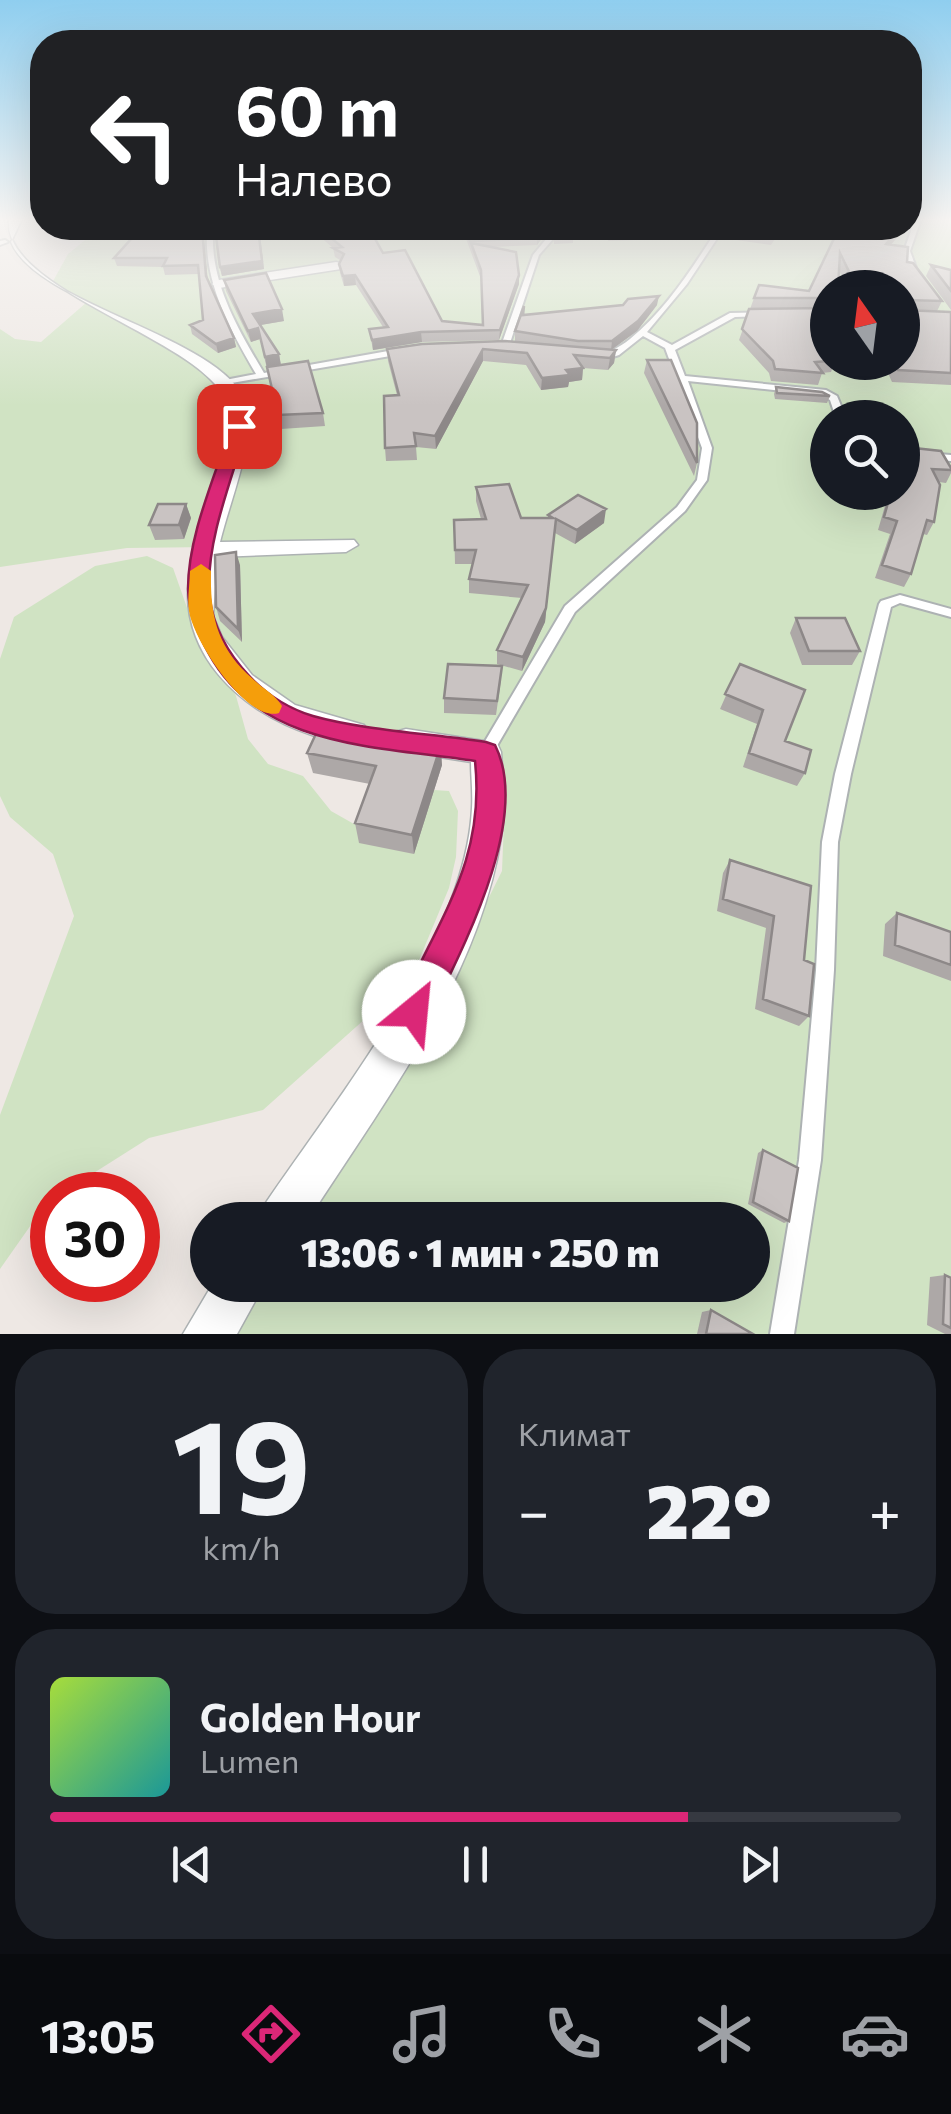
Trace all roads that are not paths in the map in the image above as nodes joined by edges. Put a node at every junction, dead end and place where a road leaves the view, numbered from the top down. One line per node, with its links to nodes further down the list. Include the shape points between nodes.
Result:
1 (47, 281): 16 (street, via 198,364)
2 (237, 281): 5 (street)
3 (528, 281): 9 (lane)
4 (682, 281): 7 (lane)
5 (219, 284): 14 (lane, via 232,327)
6 (774, 314): 12 (lane, via 733,316)
7 (644, 333): 12 (lane); 13 (lane, via 617,355)
8 (479, 344): 9 (lane)
9 (506, 346): 10 (lane)
10 (520, 348)
11 (422, 349): 14 (lane)
12 (671, 349): 15 (lane)
13 (590, 356)
14 (261, 376): 16 (lane)
15 (682, 378): 17 (lane, via 823,392); 23 (lane, via 707,448 702,480 681,509 570,609)
16 (222, 384): 21 (street, via 236,396 239,426)
17 (835, 400)
18 (920, 455): 19 (lane)
19 (951, 458)
20 (346, 545): 21 (street)
21 (203, 550): 23 (street, via 198,598 206,634 241,683 269,706 318,727)
22 (951, 613): 27 (lane, via 900,599 885,604 843,774 830,842 810,1160)
23 (486, 752): 24 (street, via 491,817 462,917 414,1012)
24 (293, 1202)
25 (229, 1302): 26 (street)
26 (208, 1334)
27 (782, 1334)

